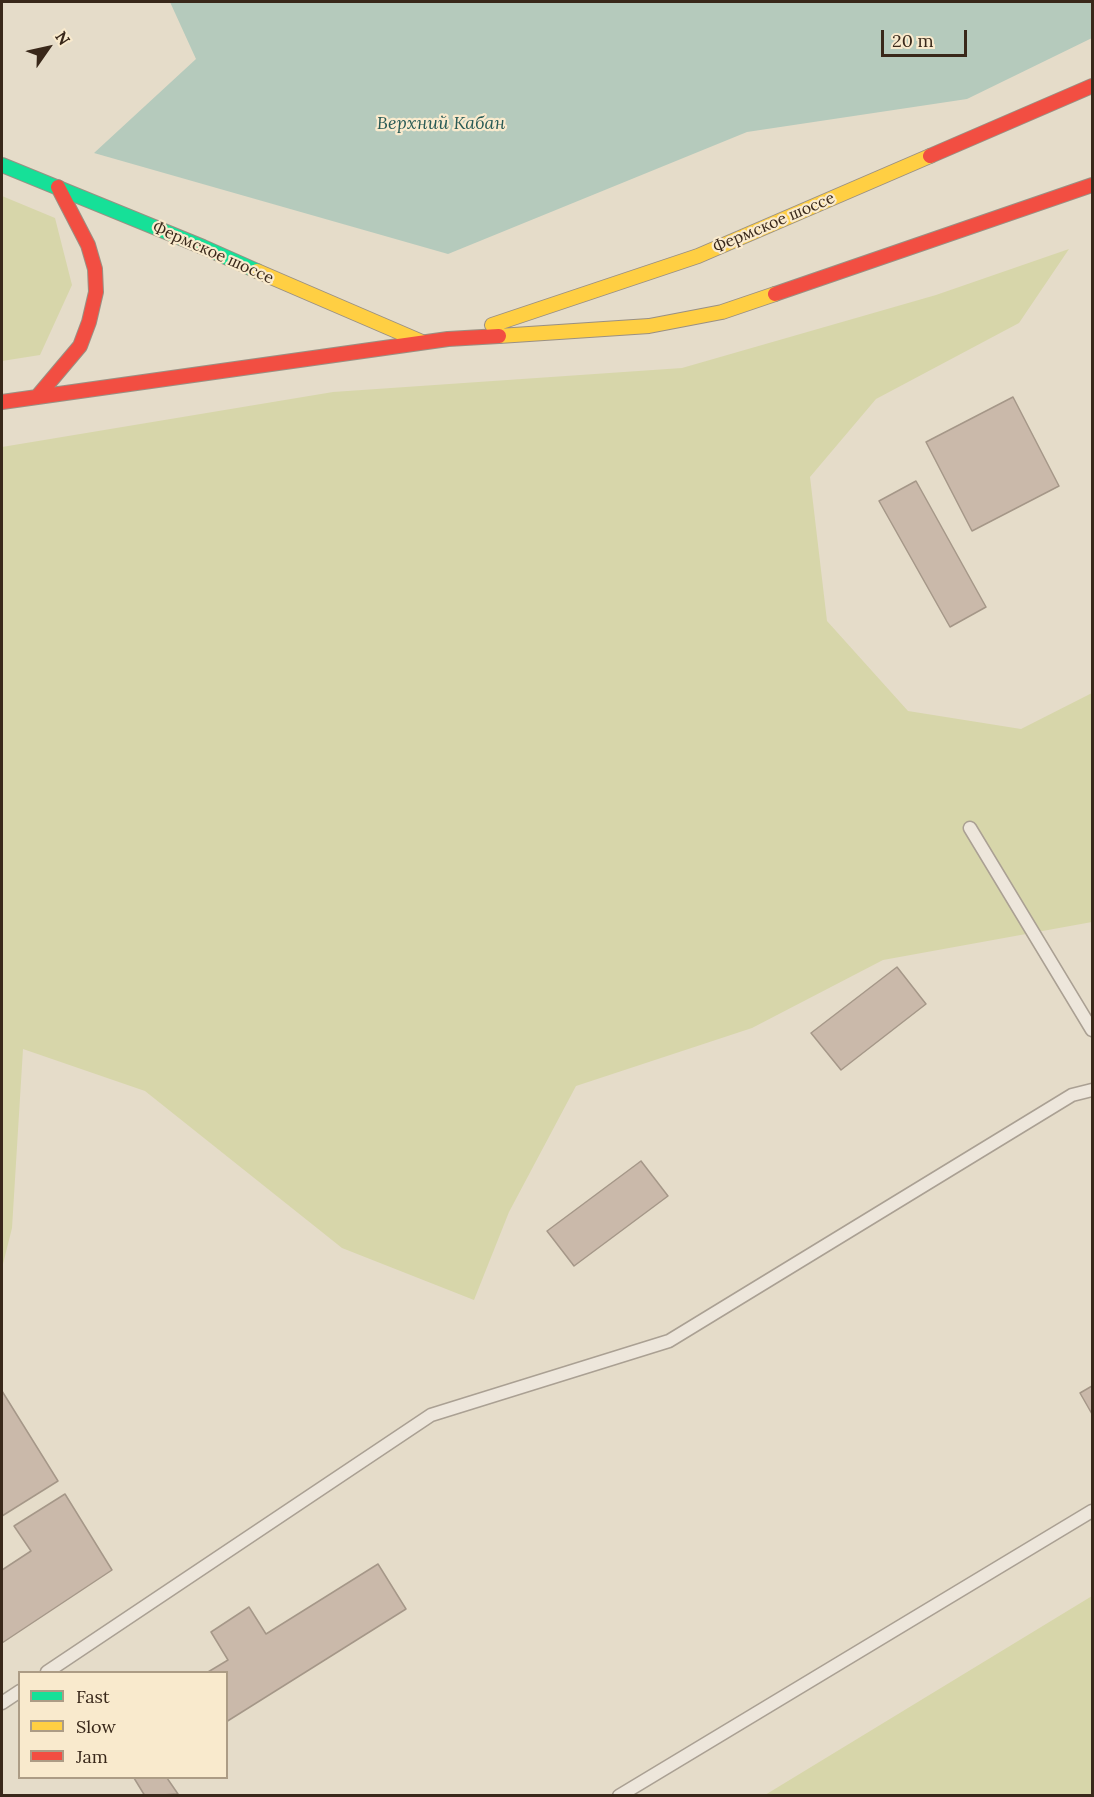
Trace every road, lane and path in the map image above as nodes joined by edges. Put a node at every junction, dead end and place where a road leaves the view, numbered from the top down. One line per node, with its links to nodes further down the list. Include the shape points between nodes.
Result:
1 (1092, 86): 5 (street, Фермское шоссе, via 698,256)
2 (2, 165): 4 (street, Фермское шоссе)
3 (1092, 185): 5 (street, Фермское шоссе, via 722,312 650,326)
4 (58, 187): 6 (street, Фермское шоссе); 7 (street, via 88,245 96,292 80,346)
5 (448, 339): 6 (street, Фермское шоссе)
6 (424, 343): 7 (street, Фермское шоссе)
7 (37, 397): 8 (street, Фермское шоссе)
8 (2, 402)
9 (970, 828): 10 (lane)
10 (1092, 1030)
11 (1092, 1090): 13 (lane, via 1072,1095 669,1341 431,1414)
12 (1092, 1511): 16 (lane)
13 (48, 1671)
14 (18, 1692): 15 (lane)
15 (2, 1703)
16 (619, 1796)

